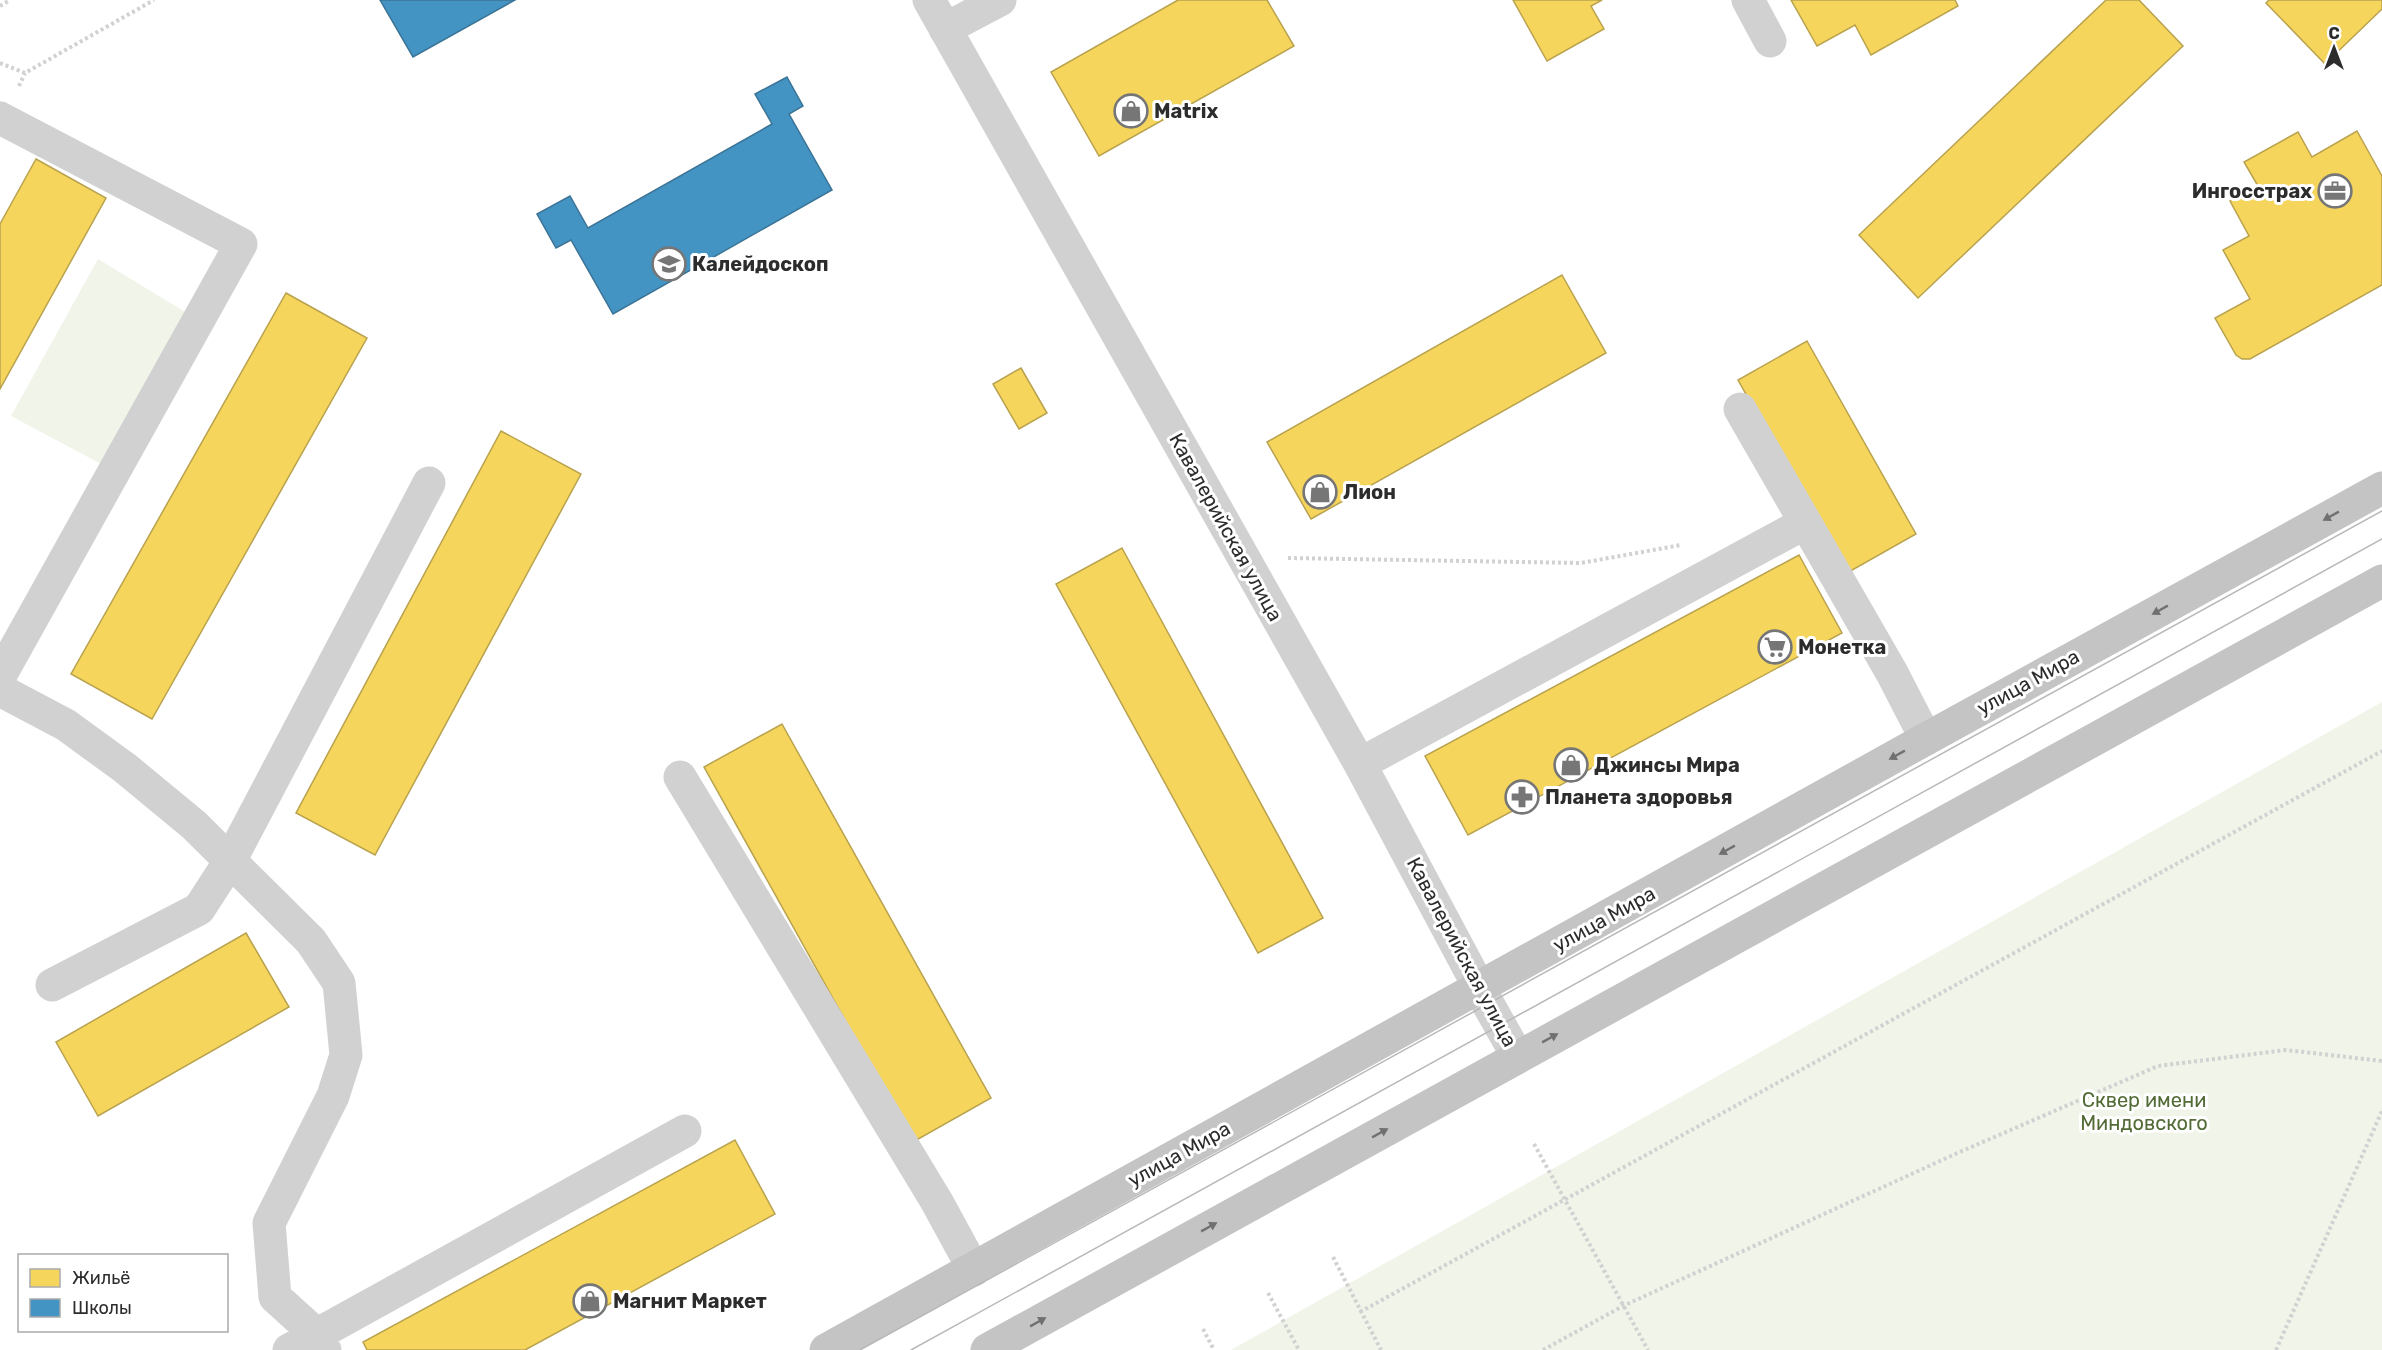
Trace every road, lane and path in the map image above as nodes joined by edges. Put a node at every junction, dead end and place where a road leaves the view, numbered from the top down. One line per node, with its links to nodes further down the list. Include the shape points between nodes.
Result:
1 (10, 0): 6 (path)
2 (154, 0): 9 (path, via 25,73)
3 (929, 0): 7 (street, Кавалерийская улица)
4 (1000, 0): 7 (street)
5 (1748, 0): 8 (street)
6 (0, 6)
7 (945, 29): 22 (street, Кавалерийская улица)
8 (1770, 41)
9 (0, 63)
10 (0, 118): 18 (street, via 241,244)
11 (1740, 409): 14 (street)
12 (429, 483): 24 (street)
13 (2382, 488): 20 (main road, улица Мира, one-way to 20)
14 (1805, 523): 20 (street); 22 (street)
15 (1687, 544): 16 (path, via 1581,563)
16 (1279, 558)
17 (2382, 581): 27 (main road, one-way to 17)
18 (0, 676)
19 (0, 690): 24 (street, via 66,725 125,768 194,825)
20 (1926, 738): 26 (main road, улица Мира, one-way to 26)
21 (2382, 751): 32 (path)
22 (1360, 764): 26 (street, Кавалерийская улица)
23 (680, 777): 34 (street, via 937,1202)
24 (230, 861): 25 (street, via 199,909); 39 (street, via 311,941 339,983 346,1055 333,1096 269,1223 275,1297)
25 (52, 985)
26 (1479, 986): 27 (street, Кавалерийская улица); 34 (main road, улица Мира)
27 (1518, 1057): 42 (main road, one-way to 27)
28 (2382, 1061): 36 (path, via 2286,1050 2158,1066)
29 (2382, 1111): 48 (path)
30 (685, 1131): 39 (street)
31 (1534, 1144): 32 (path)
32 (1564, 1200): 36 (path); 37 (path)
33 (1333, 1257): 37 (path)
34 (974, 1270): 41 (main road, улица Мира)
35 (1268, 1293): 44 (path)
36 (1623, 1306): 46 (path); 47 (path)
37 (1360, 1312): 45 (path)
38 (1203, 1329): 43 (path)
39 (321, 1342): 40 (street)
40 (288, 1350)
41 (826, 1350)
42 (987, 1350)
43 (1214, 1350)
44 (1299, 1350)
45 (1381, 1350)
46 (1543, 1350)
47 (1648, 1350)
48 (2276, 1350)

